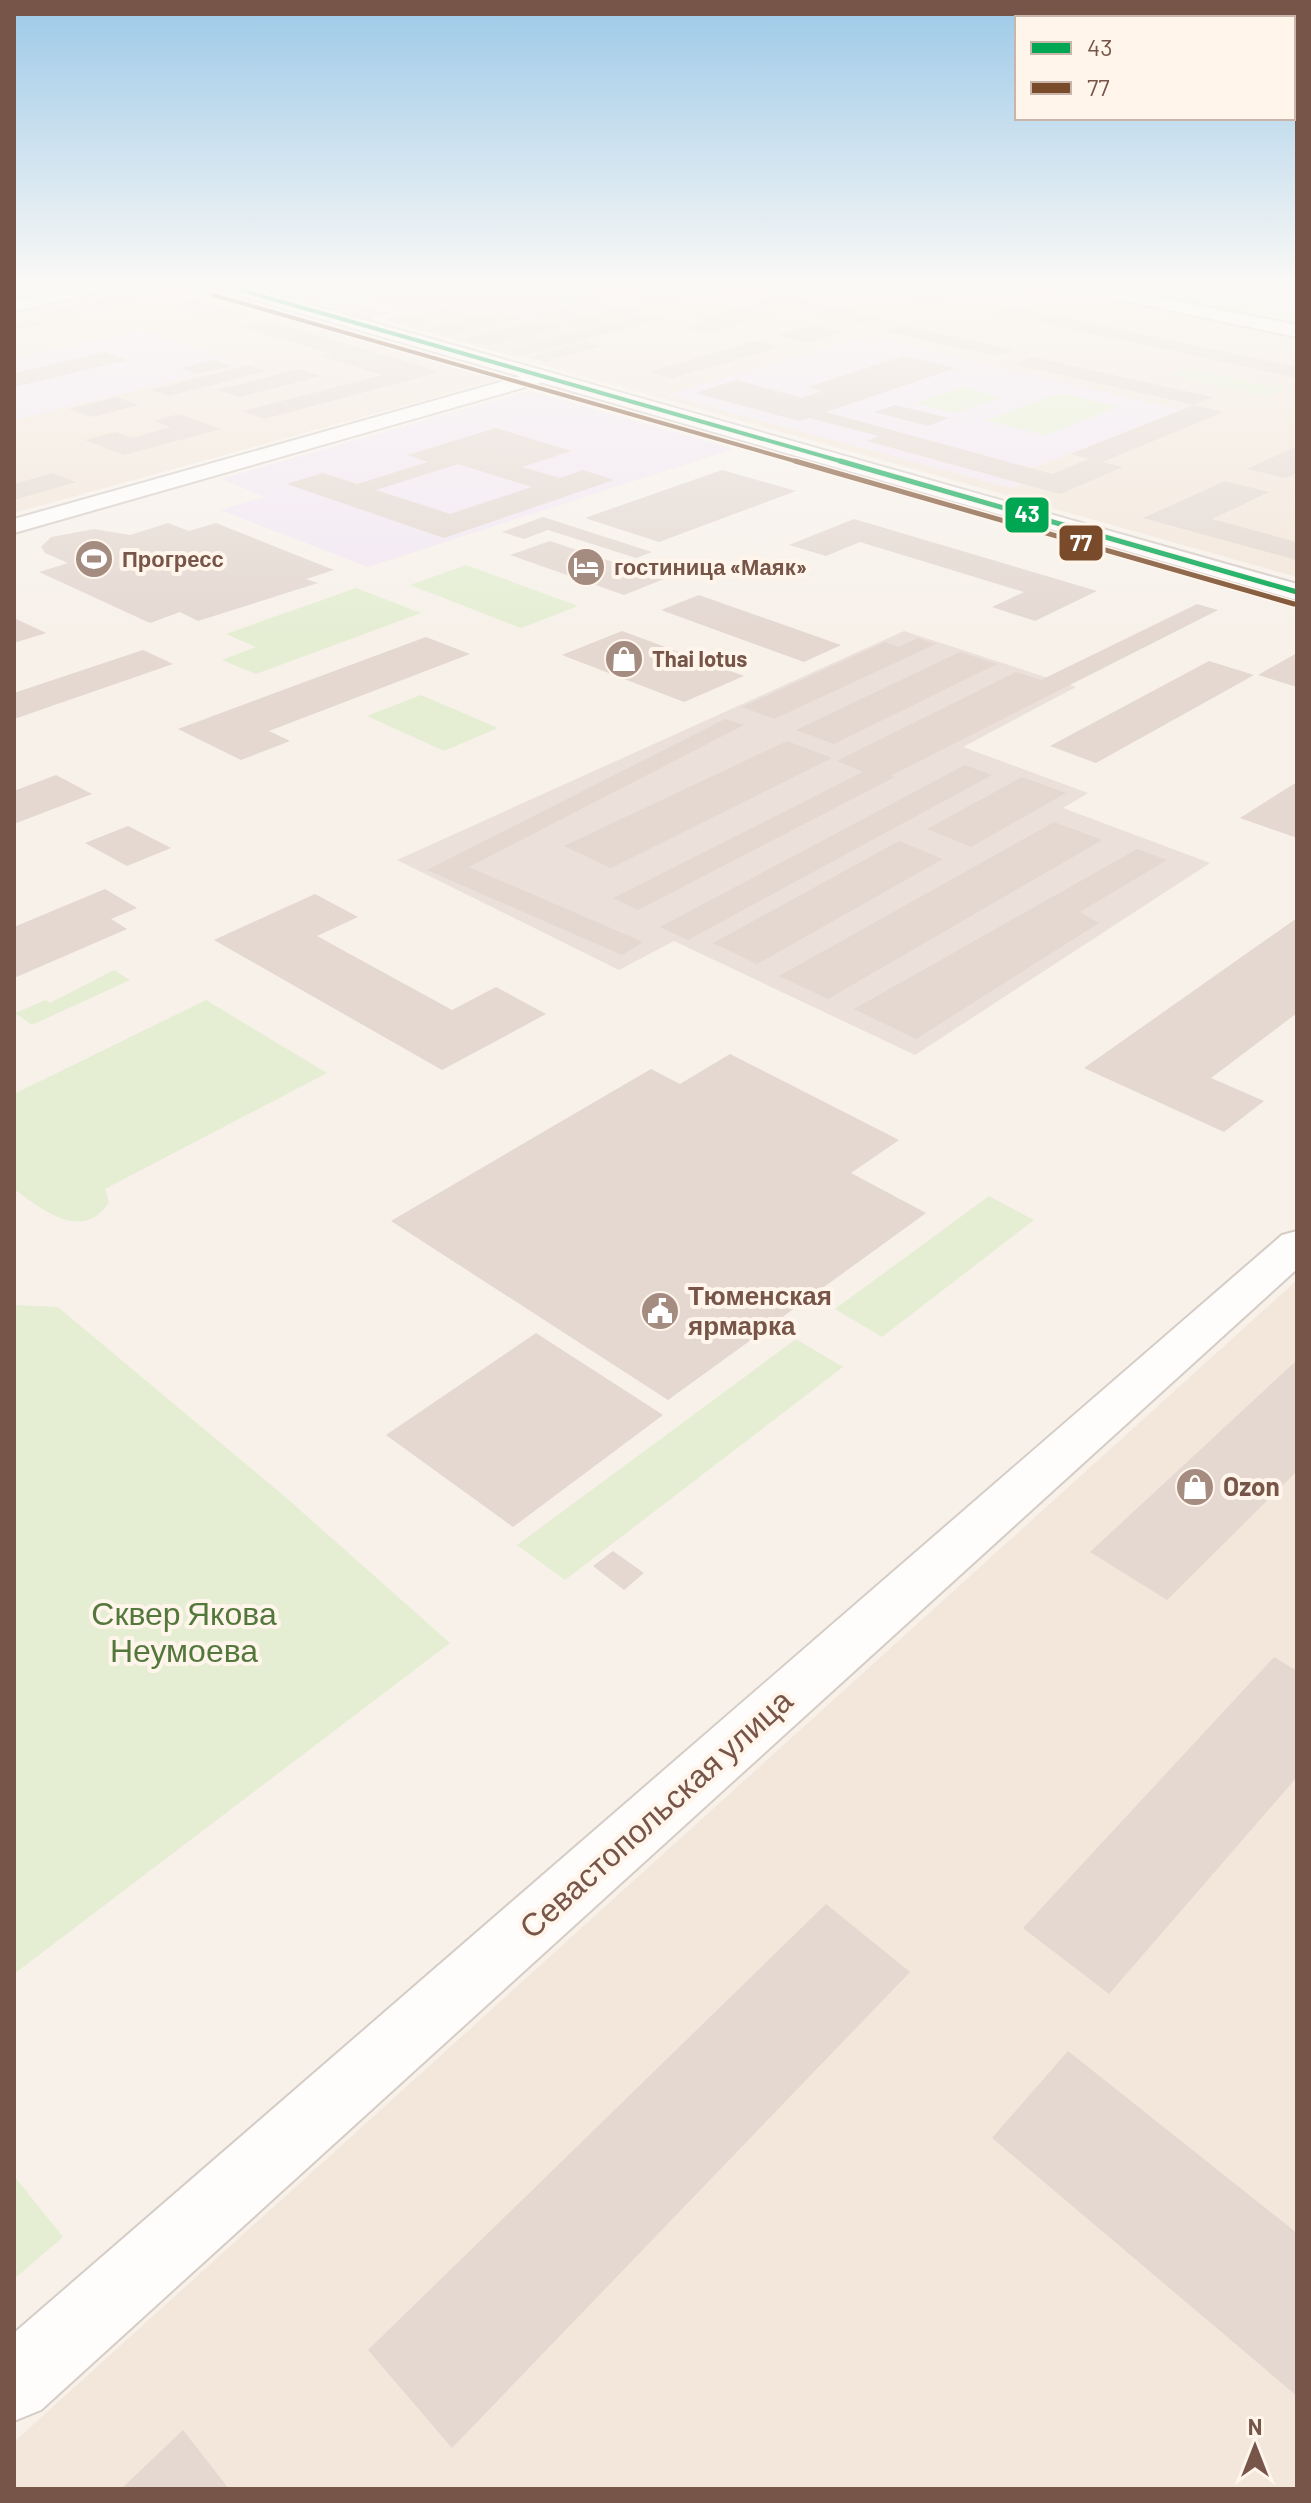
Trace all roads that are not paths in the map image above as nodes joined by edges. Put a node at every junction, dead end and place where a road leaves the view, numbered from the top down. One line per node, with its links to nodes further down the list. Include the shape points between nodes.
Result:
1 (459, 400): 3 (street)
2 (626, 400): 4 (street)
3 (14, 526)
4 (1297, 592)
5 (1297, 1245): 6 (street, Севастопольская улица)
6 (14, 2383)

